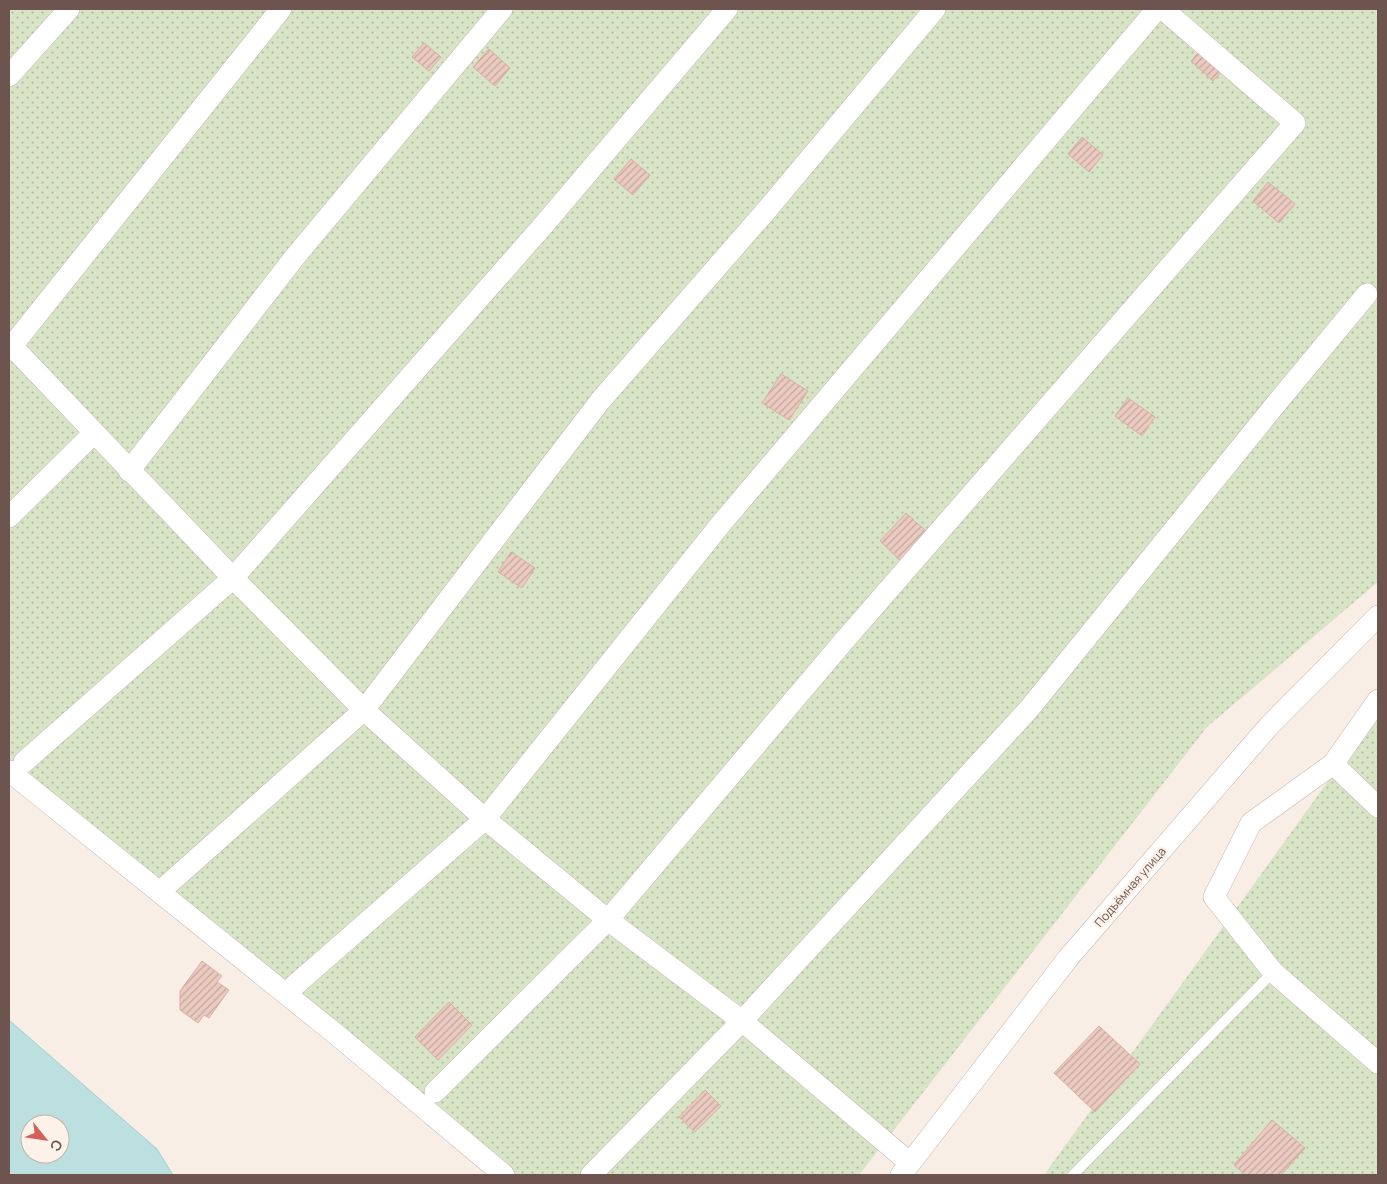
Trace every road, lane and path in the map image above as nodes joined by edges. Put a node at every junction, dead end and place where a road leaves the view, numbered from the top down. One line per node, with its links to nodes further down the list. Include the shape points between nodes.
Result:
1 (69, 9): 8 (street)
2 (281, 9): 10 (street)
3 (502, 9): 12 (street, via 294,258)
4 (727, 9): 14 (street, via 541,228)
5 (935, 9): 17 (street, via 765,212 600,401)
6 (1157, 9): 21 (street, via 720,525)
7 (1163, 9): 23 (street, via 1295,123 843,642)
8 (9, 76)
9 (1367, 294): 26 (street, via 1029,709)
10 (10, 345): 11 (street)
11 (94, 432): 12 (street); 13 (street)
12 (129, 471): 14 (street)
13 (9, 518)
14 (233, 578): 17 (street); 19 (street)
15 (1378, 616): 29 (street, Подъёмная улица, via 1268,727 1076,950)
16 (1378, 700): 18 (street)
17 (364, 710): 21 (street); 22 (street)
18 (1333, 764): 20 (street); 24 (street, via 1251,823 1214,897)
19 (16, 766): 30 (street)
20 (1378, 807)
21 (485, 819): 23 (street); 25 (street)
22 (165, 887)
23 (608, 920): 26 (street); 28 (street)
24 (1273, 972): 27 (street); 32 (lane)
25 (294, 986)
26 (742, 1021): 29 (street); 31 (street)
27 (1378, 1063)
28 (435, 1092)
29 (906, 1169)
30 (504, 1175)
31 (591, 1175)
32 (1073, 1175)

